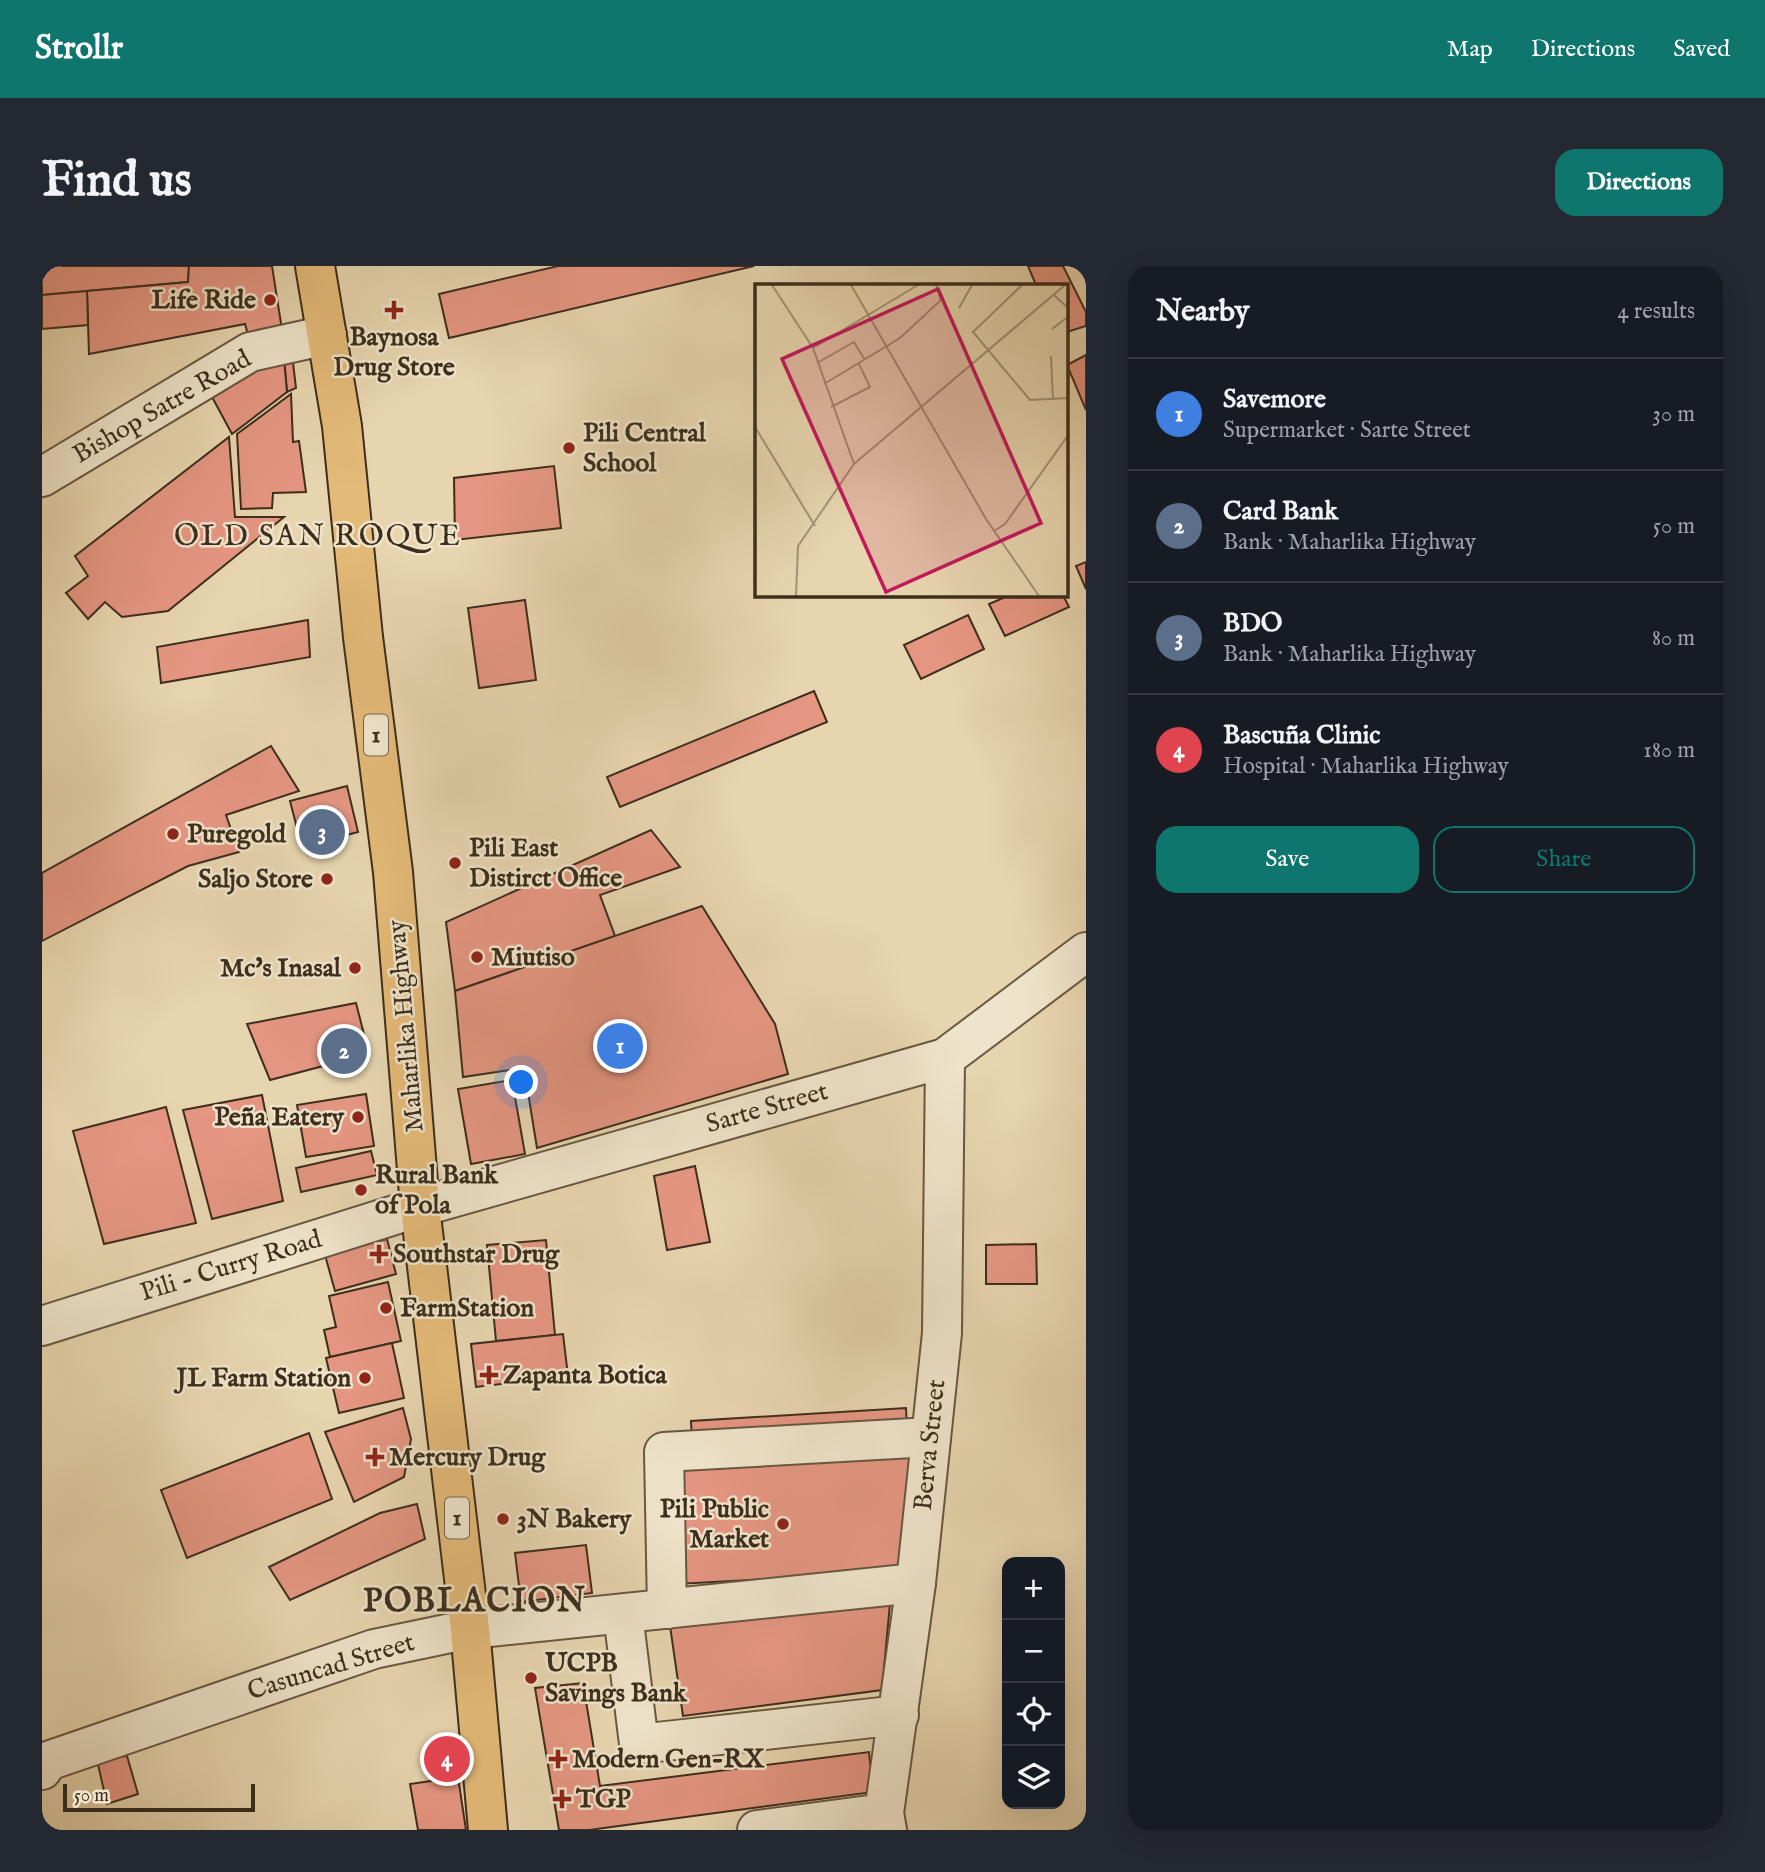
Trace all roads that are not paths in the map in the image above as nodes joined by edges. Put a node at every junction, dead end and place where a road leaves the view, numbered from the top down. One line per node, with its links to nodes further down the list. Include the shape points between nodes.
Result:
1 (315, 266): 2 (main road, Maharlika Highway / 1)
2 (327, 335): 3 (street, Bishop Satre Road, via 250,352); 6 (main road, Maharlika Highway / 1, via 342,426 393,872)
3 (42, 477)
4 (1086, 952): 5 (street, Sarte Street)
5 (945, 1058): 6 (street, Sarte Street); 8 (street, Berva Street, via 942,1333)
6 (420, 1207): 7 (street, Pili - Curry Road); 12 (main road, Maharlika Highway / 1)
7 (42, 1326)
8 (931, 1437): 9 (street, Berva Street); 10 (street, via 664,1452)
9 (916, 1583): 10 (street, Casuncad Street); 13 (street, Berva Street)
10 (667, 1609): 11 (street, Casuncad Street)
11 (623, 1615): 12 (street, Casuncad Street); 13 (street, via 639,1744)
12 (470, 1629): 14 (street, Casuncad Street, via 374,1649); 16 (main road, Maharlika Highway / 1)
13 (899, 1715): 15 (street, Berva Street)
14 (45, 1765)
15 (886, 1821): 17 (street)
16 (488, 1830)
17 (757, 1830)

